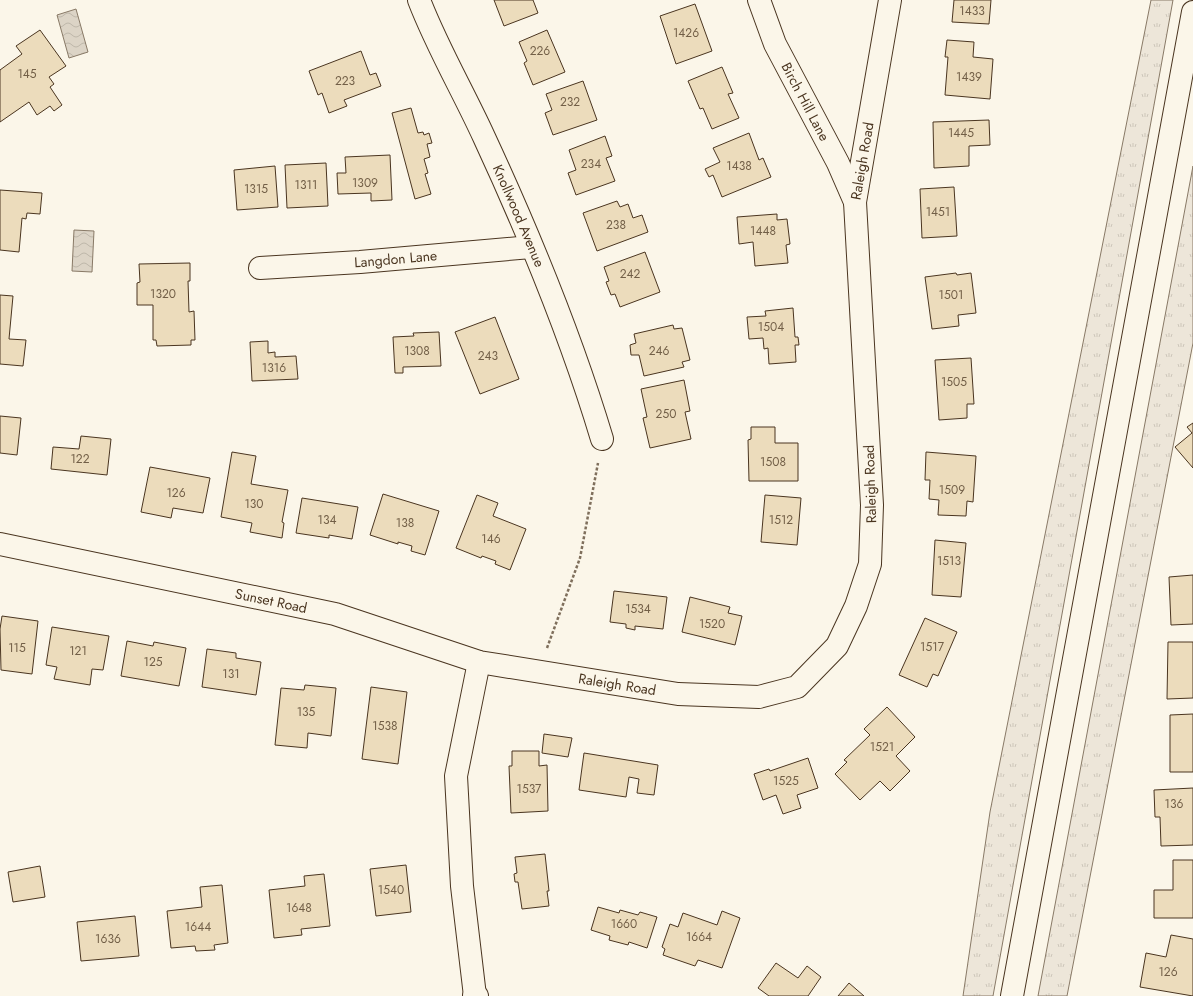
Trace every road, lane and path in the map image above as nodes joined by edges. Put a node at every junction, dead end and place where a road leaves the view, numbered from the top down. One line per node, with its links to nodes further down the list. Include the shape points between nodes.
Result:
1 (419, 0): 6 (main road, Knollwood Avenue, via 431,30 484,136)
2 (759, 0): 5 (main road, Birch Hill Lane, via 775,44 838,163)
3 (890, 0): 5 (main road, Raleigh Road)
4 (1193, 12): 13 (main road)
5 (854, 202): 11 (main road, Raleigh Road, via 872,505 870,564 856,606 837,646 797,687 759,697 678,694)
6 (531, 247): 7 (main road, Langdon Lane); 8 (main road, Knollwood Avenue, via 574,356)
7 (260, 268)
8 (602, 439): 11 (path, via 580,558)
9 (0, 544): 10 (main road, Sunset Road, via 335,614)
10 (479, 662): 11 (main road, Sunset Road); 12 (main road, via 456,776 462,886)
11 (538, 672)
12 (476, 996)
13 (1012, 996)

